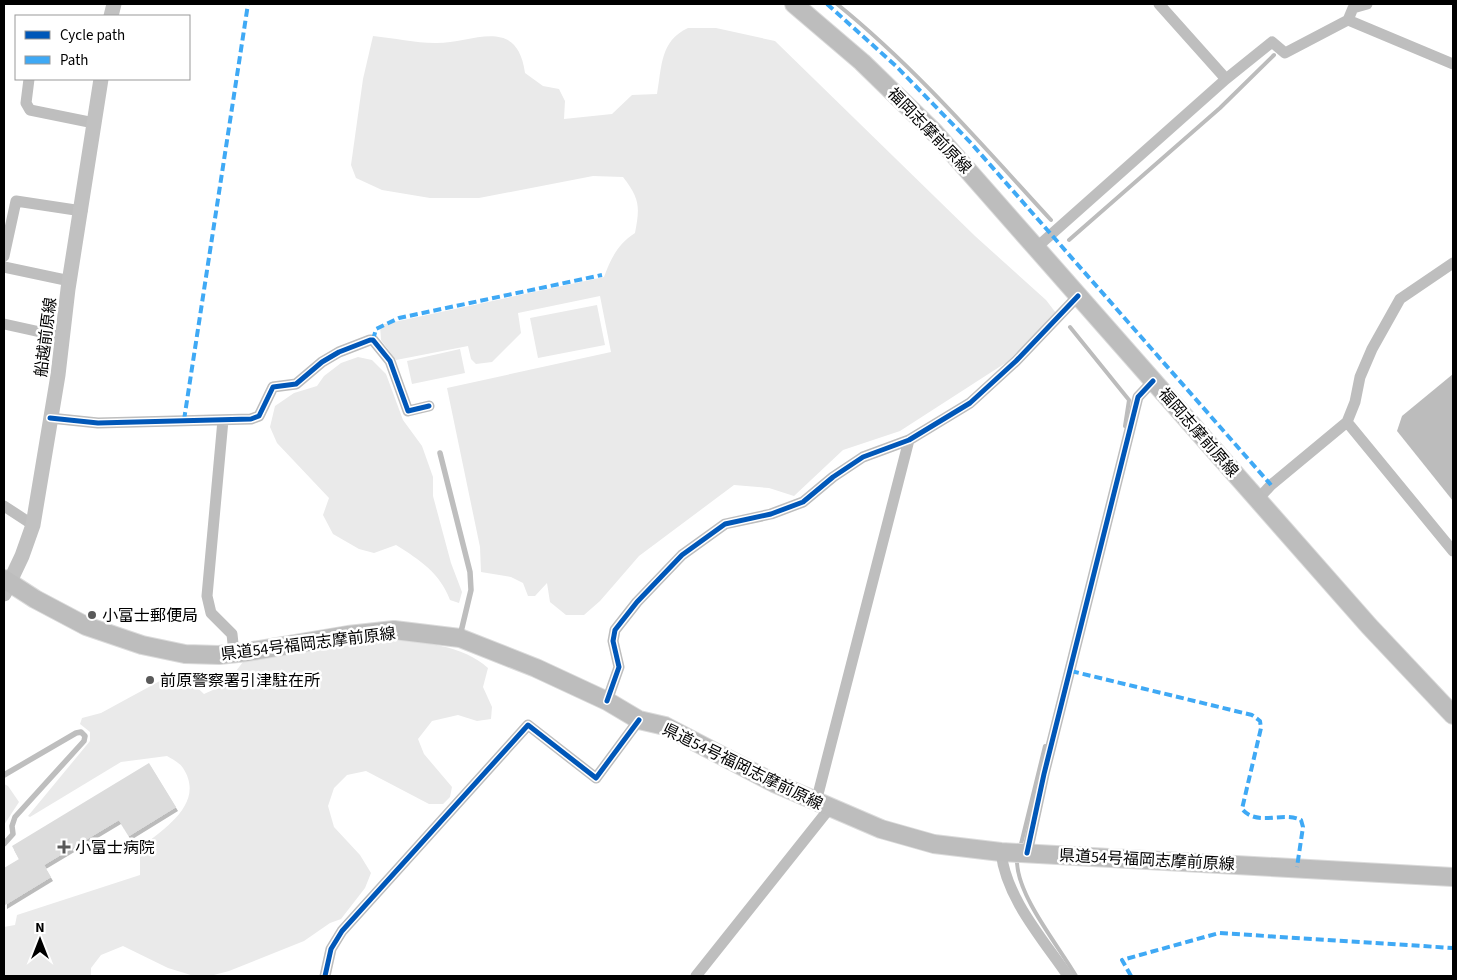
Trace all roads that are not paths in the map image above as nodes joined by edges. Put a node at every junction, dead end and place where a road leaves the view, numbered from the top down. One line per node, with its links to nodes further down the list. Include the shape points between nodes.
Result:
1 (794, 4): 11 (main road, 福岡志摩前原線, via 868,67 935,133)
2 (1159, 4): 6 (street)
3 (1367, 4): 4 (street, via 1353,8)
4 (1348, 20): 5 (street); 6 (street, via 1286,54 1272,42)
5 (1453, 64)
6 (1226, 79): 11 (street)
7 (29, 80): 9 (street, via 26,103 30,110)
8 (101, 80): 9 (main road, 船越前原線)
9 (94, 123): 10 (main road, 船越前原線)
10 (82, 211): 12 (street, via 16,201); 15 (main road, 船越前原線)
11 (1037, 247): 16 (main road, 福岡志摩前原線)
12 (4, 256)
13 (1453, 263): 23 (street, via 1400,299 1366,363)
14 (4, 267): 15 (street)
15 (70, 281): 18 (main road, 船越前原線)
16 (1078, 296): 19 (main road, 福岡志摩前原線); 24 (street, via 1016,361 970,403)
17 (4, 324): 18 (street)
18 (63, 338): 21 (main road, 船越前原線)
19 (1153, 381): 26 (main road, 福岡志摩前原線); 40 (street, via 1138,397)
20 (429, 406): 22 (street, via 408,411 390,361 370,340 322,362 296,384 273,387 259,416)
21 (50, 418): 22 (street, via 98,423); 28 (main road, 船越前原線)
22 (223, 420): 32 (street, via 207,596 210,612 232,634)
23 (1347, 422): 26 (street); 29 (street)
24 (909, 440): 33 (street, via 863,456 803,502 771,514 725,524 682,555 615,630 613,641 619,667); 37 (street)
25 (440, 453): 31 (lane, via 470,572 471,590)
26 (1258, 499): 34 (main road, 福岡志摩前原線)
27 (4, 506): 28 (street)
28 (33, 525): 30 (main road, 船越前原線)
29 (1453, 551)
30 (6, 585): 32 (main road, 県道54号福岡志摩前原線, via 86,626 142,645 185,654)
31 (460, 638): 32 (main road, 県道54号福岡志摩前原線, via 394,630); 33 (main road, 県道54号福岡志摩前原線)
32 (234, 653)
33 (607, 701): 35 (main road, 県道54号福岡志摩前原線)
34 (1453, 716)
35 (639, 720): 37 (main road, 県道54号福岡志摩前原線, via 665,726); 42 (street, via 596,778 528,725 342,931 331,949)
36 (4, 775): 38 (lane, via 76,733 81,732 85,736 15,817 13,834)
37 (823, 805): 39 (main road, 県道54号福岡志摩前原線, via 881,829 934,844); 43 (street)
38 (4, 844)
39 (1001, 852): 40 (main road, 県道54号福岡志摩前原線); 44 (street, via 1013,895)
40 (1027, 853): 41 (main road, 県道54号福岡志摩前原線)
41 (1453, 877)
42 (325, 976)
43 (696, 976)
44 (1068, 976)

